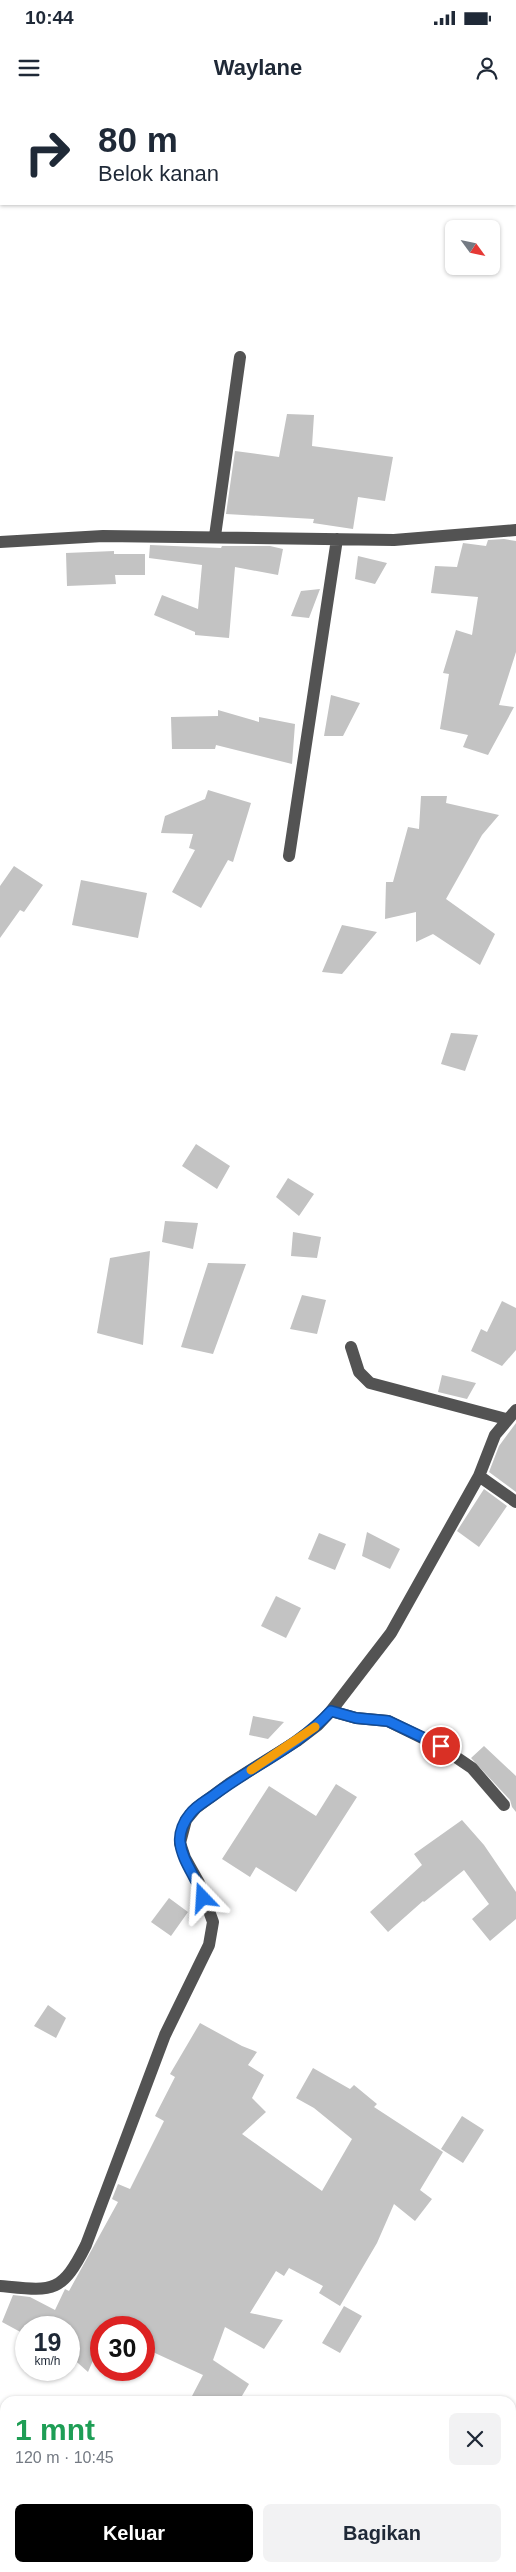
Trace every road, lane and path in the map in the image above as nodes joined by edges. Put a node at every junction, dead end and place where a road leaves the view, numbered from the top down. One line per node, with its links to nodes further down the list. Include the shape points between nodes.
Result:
1 (240, 357): 3 (street)
2 (516, 530): 4 (street, via 394,540)
3 (215, 536): 4 (street); 5 (street, via 103,536)
4 (338, 539): 6 (street)
5 (0, 542)
6 (289, 856)
7 (351, 1347): 9 (street, via 359,1372 370,1382)
8 (516, 1410): 9 (street)
9 (506, 1419): 10 (street, via 495,1435)
10 (479, 1476): 11 (street); 12 (street, via 391,1633)
11 (516, 1502)
12 (331, 1711): 13 (street, via 356,1718 388,1721 441,1746 472,1768); 14 (street, via 297,1741 196,1808 186,1820 180,1843 213,1922 209,1946 165,2035 77,2264 66,2279 49,2288)
13 (504, 1805)
14 (0, 2286)

